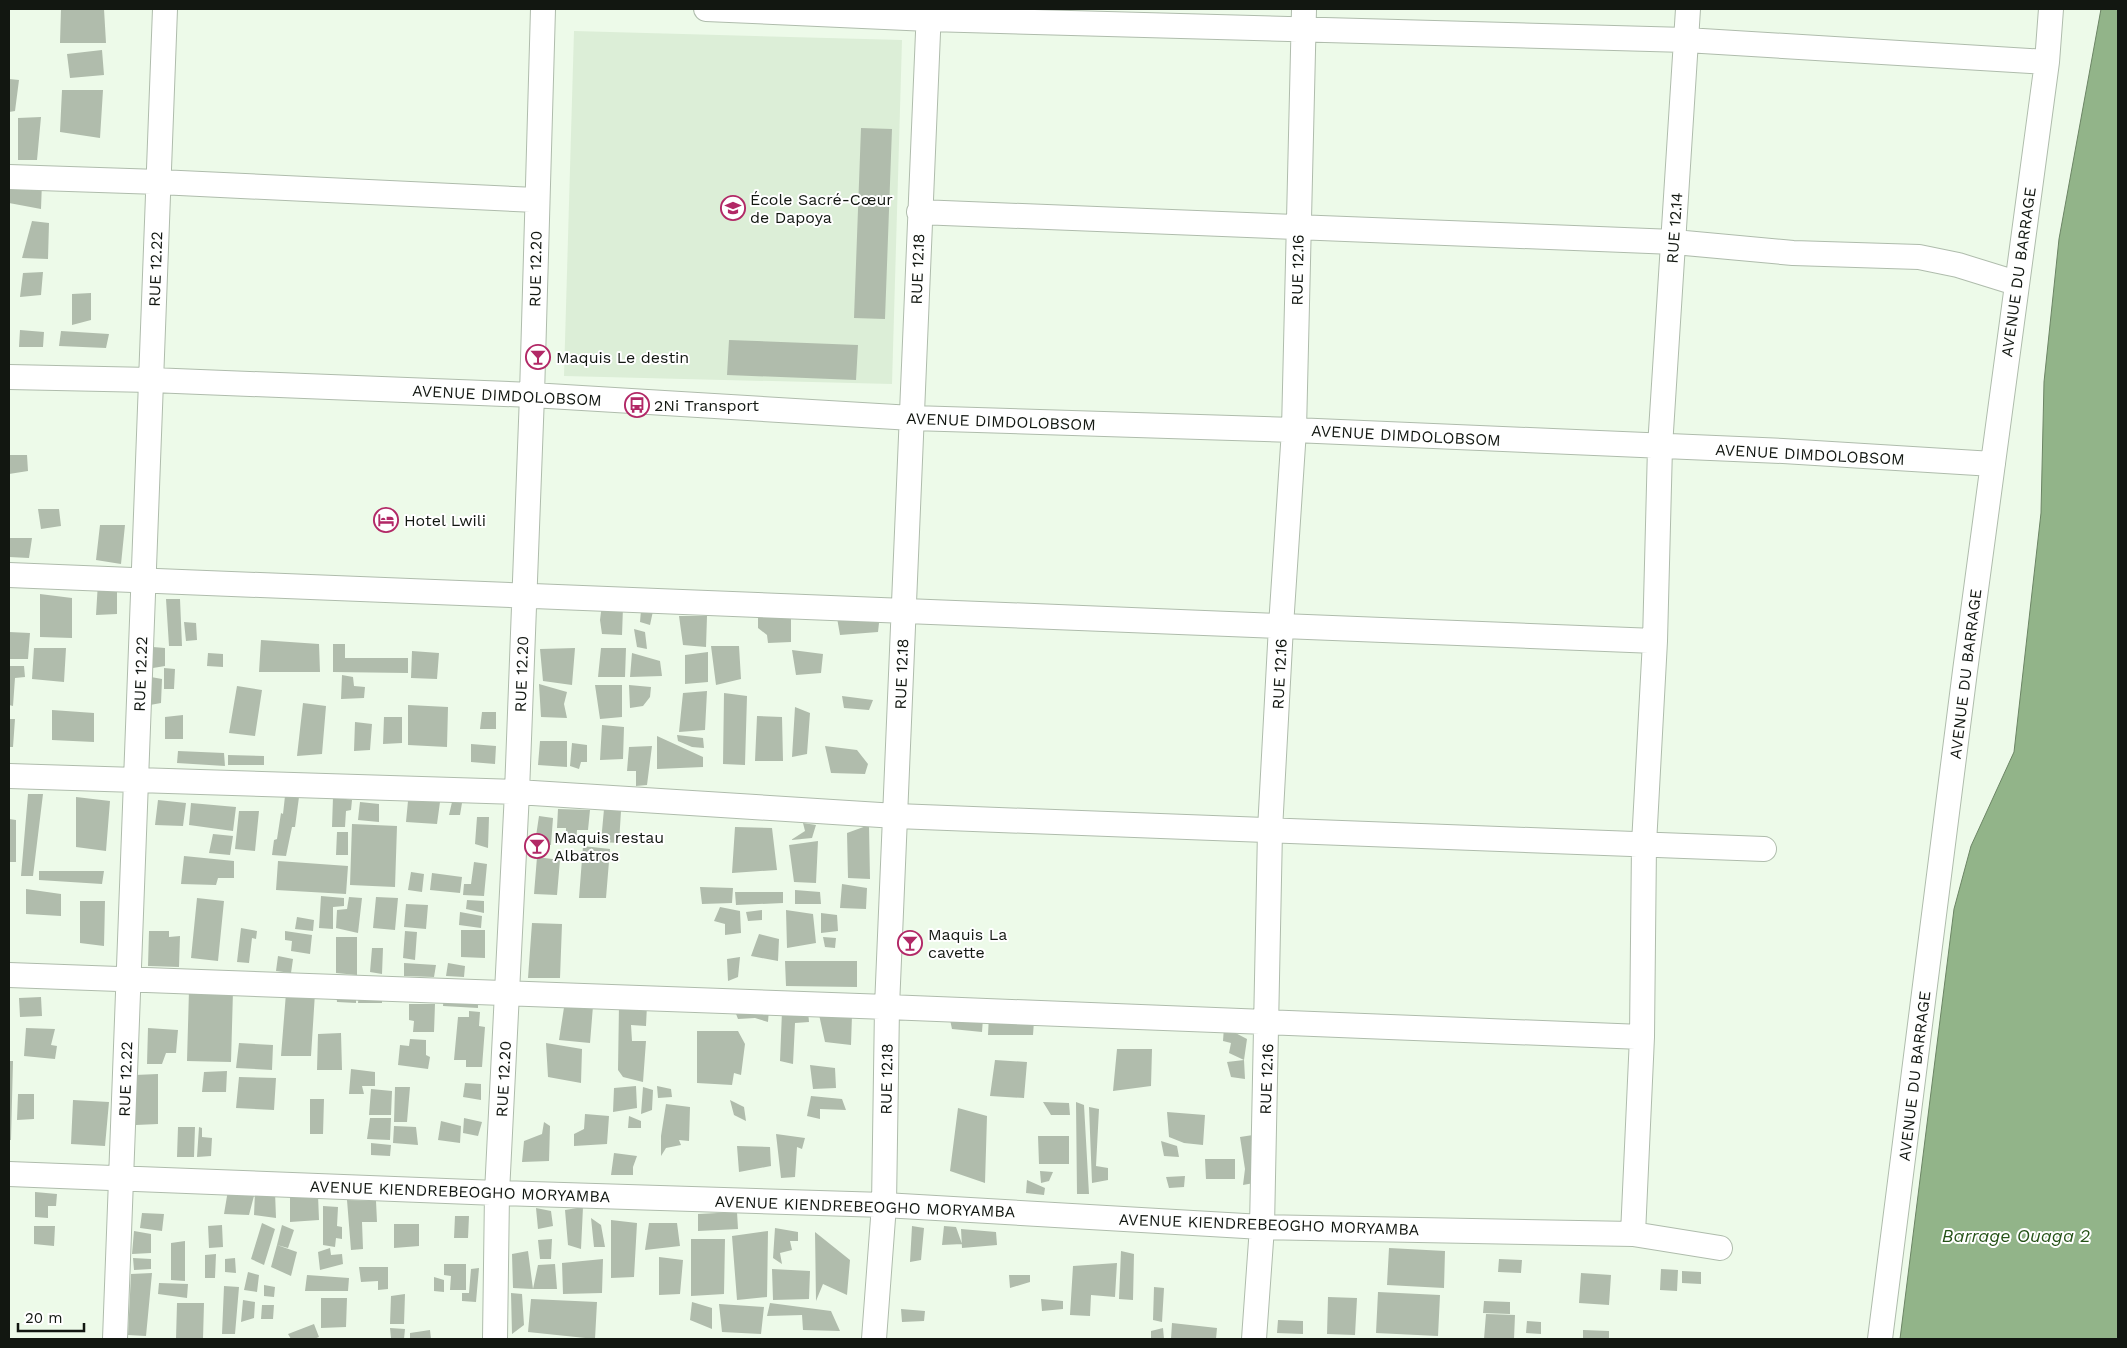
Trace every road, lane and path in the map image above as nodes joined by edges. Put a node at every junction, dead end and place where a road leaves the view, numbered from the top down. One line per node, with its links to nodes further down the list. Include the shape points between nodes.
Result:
1 (165, 9): 11 (street, RUE 12.22)
2 (543, 9): 12 (street, RUE 12.20)
3 (706, 9): 6 (street)
4 (1688, 9): 8 (street, RUE 12.14)
5 (2051, 9): 9 (street, AVENUE DU BARRAGE)
6 (929, 14): 7 (street); 13 (street, RUE 12.18)
7 (1304, 20): 8 (street); 14 (street, RUE 12.16)
8 (1686, 40): 9 (street); 15 (street, RUE 12.14)
9 (2047, 62): 16 (street, AVENUE DU BARRAGE)
10 (9, 177): 11 (street)
11 (158, 182): 12 (street); 18 (street, RUE 12.22)
12 (536, 200): 19 (street, RUE 12.20)
13 (919, 212): 14 (street); 20 (street, RUE 12.18)
14 (1298, 228): 15 (street); 21 (street, RUE 12.16)
15 (1674, 242): 16 (street, via 1793,252 1919,257); 22 (street, RUE 12.14)
16 (2016, 283): 23 (street, AVENUE DU BARRAGE)
17 (9, 377): 18 (street, AVENUE DIMDOLOBSOM)
18 (151, 380): 19 (street, AVENUE DIMDOLOBSOM); 25 (street, RUE 12.22)
19 (532, 395): 20 (street, AVENUE DIMDOLOBSOM); 26 (street, RUE 12.20)
20 (912, 418): 21 (street, AVENUE DIMDOLOBSOM); 27 (street, RUE 12.18)
21 (1294, 430): 22 (street, AVENUE DIMDOLOBSOM); 28 (street, RUE 12.16)
22 (1660, 447): 23 (street, AVENUE DIMDOLOBSOM); 29 (street, RUE 12.14)
23 (1993, 464): 54 (street, AVENUE DU BARRAGE)
24 (9, 575): 25 (street)
25 (144, 579): 26 (street); 31 (street, RUE 12.22)
26 (523, 595): 27 (street); 32 (street, RUE 12.20)
27 (903, 611): 28 (street); 33 (street, RUE 12.18)
28 (1281, 626): 29 (street); 34 (street, RUE 12.16)
29 (1655, 641): 35 (street, RUE 12.14)
30 (9, 776): 31 (street)
31 (136, 781): 32 (street); 38 (street, RUE 12.22)
32 (517, 792): 33 (street); 39 (street, RUE 12.20)
33 (896, 816): 34 (street); 40 (street, RUE 12.18)
34 (1270, 830): 35 (street); 41 (street, RUE 12.16)
35 (1644, 844): 36 (street); 42 (street, RUE 12.14)
36 (1764, 849)
37 (9, 975): 38 (street)
38 (129, 980): 39 (street); 44 (street, RUE 12.22)
39 (508, 993): 40 (street); 45 (street, RUE 12.20)
40 (887, 1007): 41 (street); 46 (street, RUE 12.18)
41 (1267, 1023): 42 (street); 47 (street, RUE 12.16)
42 (1642, 1037): 48 (street, RUE 12.14)
43 (9, 1174): 44 (street, AVENUE KIENDREBEOGHO MORYAMBA)
44 (121, 1180): 45 (street, AVENUE KIENDREBEOGHO MORYAMBA); 50 (street, RUE 12.22)
45 (497, 1193): 46 (street, AVENUE KIENDREBEOGHO MORYAMBA); 51 (street, RUE 12.20)
46 (884, 1205): 47 (street, AVENUE KIENDREBEOGHO MORYAMBA); 52 (street, RUE 12.18)
47 (1262, 1227): 48 (street, AVENUE KIENDREBEOGHO MORYAMBA); 53 (street, RUE 12.16)
48 (1633, 1234): 49 (street, AVENUE KIENDREBEOGHO MORYAMBA)
49 (1720, 1248)
50 (115, 1339)
51 (495, 1339)
52 (874, 1339)
53 (1254, 1339)
54 (1880, 1339)

